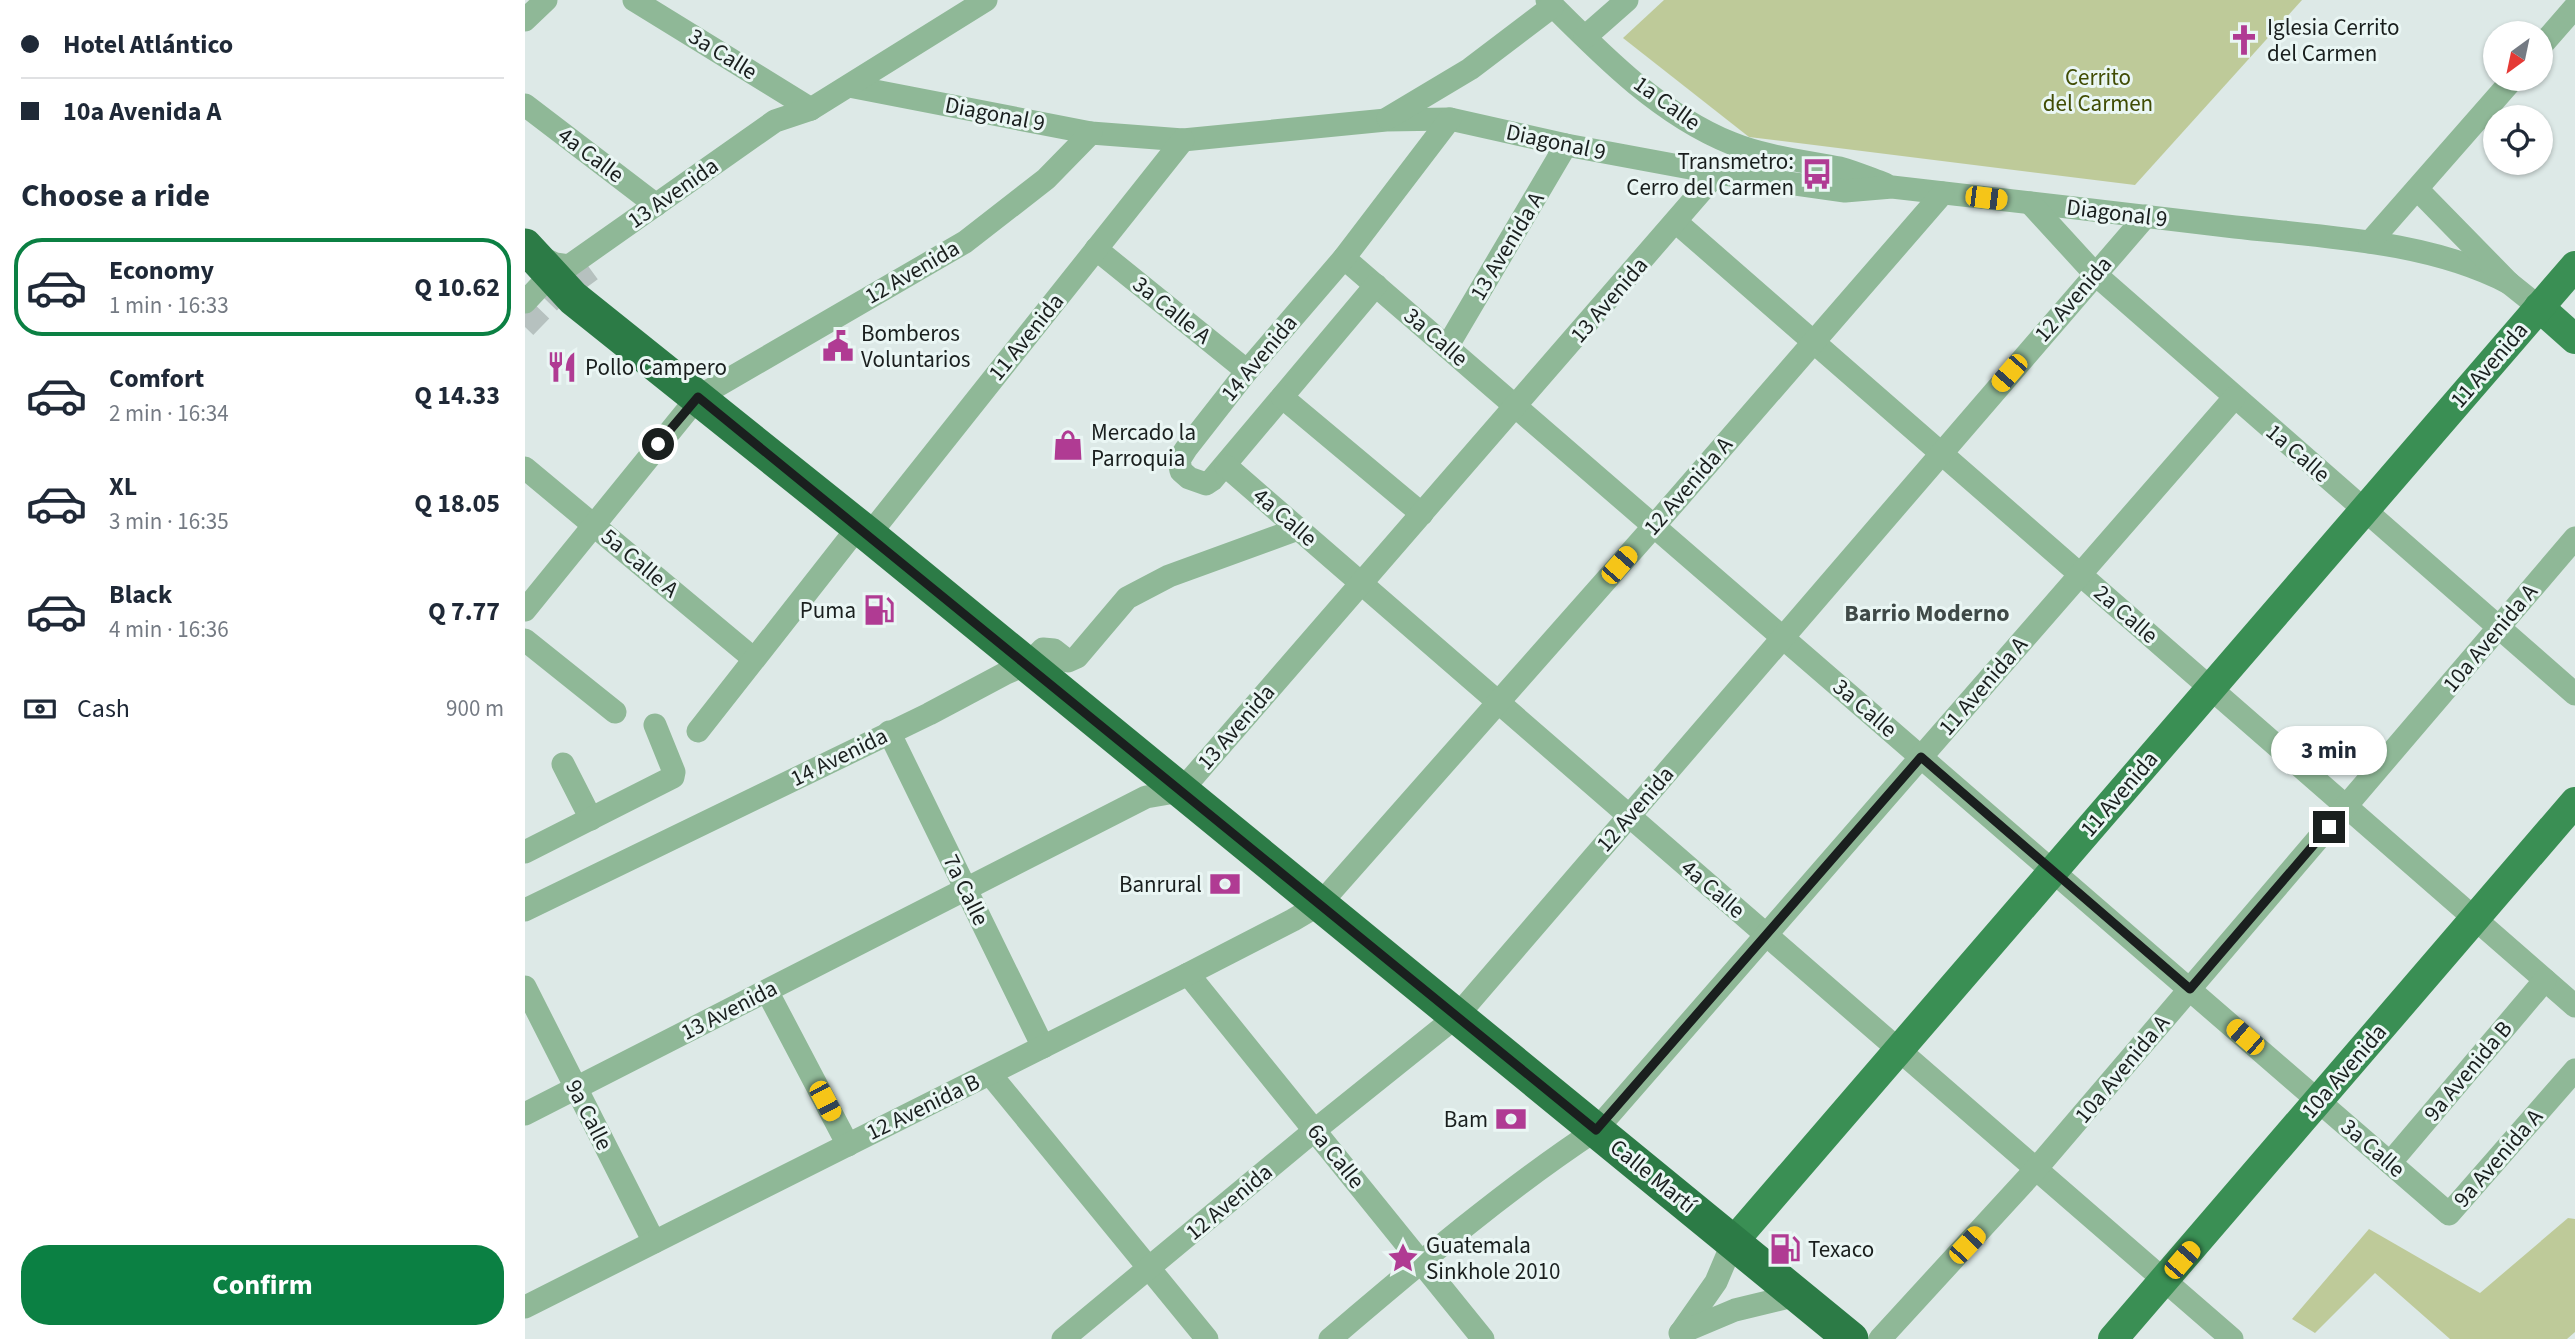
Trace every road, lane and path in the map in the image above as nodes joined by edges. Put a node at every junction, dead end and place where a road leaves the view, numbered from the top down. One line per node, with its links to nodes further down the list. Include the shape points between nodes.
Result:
1 (546, 0): 7 (street)
2 (635, 0): 15 (street, 3a Calle)
3 (986, 0): 10 (street, 13 Avenida)
4 (1627, 0): 9 (street)
5 (1550, 3): 9 (street, 1a Calle); 17 (street, via 1470,68)
6 (2575, 8): 8 (street)
7 (525, 20)
8 (2553, 33)
9 (1585, 37): 22 (street, 1a Calle, via 1658,102 1693,126 1733,144 1843,169)
10 (898, 55): 11 (street, 13 Avenida); 13 (street, via 894,69 898,83)
11 (849, 86): 13 (street, Diagonal 9); 15 (street, 13 Avenida)
12 (2502, 91): 23 (street)
13 (922, 100): 18 (street, Diagonal 9)
14 (525, 105): 26 (street, 4a Calle)
15 (811, 108): 26 (street, 13 Avenida, via 775,121); 34 (street, 13 Avenida, via 789,130)
16 (1450, 119): 17 (street, Diagonal 9); 20 (street, Diagonal 9); 31 (street, 14 Avenida)
17 (1386, 120): 19 (street, Diagonal 9)
18 (1091, 133): 19 (street, Diagonal 9); 42 (street, 12 Avenida, via 1046,179 965,242)
19 (1183, 140): 30 (street, 11 Avenida)
20 (1566, 145): 21 (street, Diagonal 9); 40 (street, 13 Avenida A)
21 (1717, 173): 22 (street, Diagonal 9, via 1845,191); 28 (street, 13 Avenida)
22 (1892, 187): 24 (street, Diagonal 9)
23 (2417, 188): 29 (street); 35 (street)
24 (1943, 193): 25 (street, Diagonal 9); 39 (street, 12 Avenida A)
25 (2030, 203): 27 (street, Diagonal 9); 33 (street, 1a Calle)
26 (656, 205): 34 (street, 13 Avenida, via 569,267 555,264)
27 (2145, 216): 29 (street, Diagonal 9); 33 (street, 12 Avenida)
28 (1676, 222): 39 (street, 2a Calle); 45 (street, 13 Avenida)
29 (2370, 243): 35 (street, Diagonal 9, via 2453,260)
30 (1097, 249): 41 (street, 3a Calle A); 54 (street, 11 Avenida)
31 (1344, 258): 36 (street, 3a Calle); 41 (street, 14 Avenida)
32 (2575, 266): 37 (main road, 11 Avenida)
33 (2095, 274): 44 (street, 1a Calle); 46 (street, 12 Avenida)
34 (545, 275): 42 (highway, Calle Martí)
35 (2509, 283): 37 (street)
36 (1376, 285): 40 (street, 3a Calle); 43 (street, 14 Avenida)
37 (2539, 307): 38 (main road); 49 (main road, 11 Avenida)
38 (2575, 339)
39 (1814, 342): 46 (street, 2a Calle); 52 (street, 12 Avenida A)
40 (1447, 347): 45 (street, 3a Calle)
41 (1247, 371): 47 (street, 14 Avenida, via 1179,460 1188,478 1206,484)
42 (698, 397): 51 (street, 12 Avenida); 54 (highway, Calle Martí)
43 (1282, 397): 47 (street, 14 Avenida); 50 (street)
44 (2234, 398): 49 (street, 1a Calle); 56 (street, 11 Avenida A)
45 (1516, 407): 50 (street, 13 Avenida); 52 (street, 3a Calle)
46 (1941, 453): 56 (street, 2a Calle); 60 (street, 12 Avenida)
47 (1226, 466): 53 (street, 4a Calle)
48 (525, 468): 51 (street, 5a Calle A)
49 (2364, 510): 59 (street, 1a Calle); 64 (main road, 11 Avenida)
50 (1422, 514): 57 (street, 13 Avenida)
51 (594, 524): 58 (street, 12 Avenida); 62 (street, 5a Calle A)
52 (1654, 526): 60 (street, 3a Calle); 66 (street, 12 Avenida A)
53 (1298, 529): 57 (street, 4a Calle); 63 (street, 14 Avenida, via 1169,576 1127,598 1077,657 1069,661 1054,650 1043,649)
54 (864, 531): 62 (street, 11 Avenida); 63 (highway, Calle Martí)
55 (2575, 538): 59 (street, 10a Avenida A)
56 (2080, 574): 64 (street, 2a Calle); 71 (street, 11 Avenida A)
57 (1361, 584): 66 (street, 4a Calle); 73 (street, 13 Avenida)
58 (525, 610)
59 (2499, 627): 65 (street, 1a Calle); 75 (street, 10a Avenida A)
60 (1783, 637): 71 (street, 3a Calle); 76 (street, 12 Avenida)
61 (525, 640): 67 (street)
62 (754, 659): 69 (street, 11 Avenida)
63 (1028, 664): 70 (street, 14 Avenida); 73 (highway, Calle Martí)
64 (2211, 688): 75 (street, 2a Calle); 79 (main road, 11 Avenida)
65 (2575, 694)
66 (1498, 702): 76 (street, 4a Calle); 81 (street, 12 Avenida A)
67 (615, 712)
68 (655, 725): 77 (street, via 673,777)
69 (698, 731)
70 (890, 732): 80 (street, 7a Calle); 82 (street, 14 Avenida)
71 (1921, 757): 79 (street, 3a Calle); 84 (street, 11 Avenida A)
72 (563, 764): 77 (street)
73 (1181, 790): 80 (street, 13 Avenida, via 1146,797); 81 (highway, Calle Martí)
74 (2575, 802): 83 (main road, 10a Avenida)
75 (2346, 806): 83 (street, 2a Calle); 88 (street, 10a Avenida A)
76 (1629, 816): 84 (street, 4a Calle); 91 (street, 12 Avenida)
77 (591, 818): 78 (street)
78 (525, 852)
79 (2053, 871): 88 (street, 3a Calle); 93 (main road, 11 Avenida)
80 (966, 889): 89 (street, 13 Avenida); 92 (street, 7a Calle)
81 (1319, 904): 85 (street, 12 Avenida B); 91 (highway, Calle Martí)
82 (525, 910)
83 (2475, 919): 86 (street, 2a Calle); 97 (main road, 10a Avenida)
84 (1766, 935): 93 (street, 4a Calle); 100 (street, 11 Avenida A)
85 (1188, 974): 92 (street, 12 Avenida B); 99 (street, 6a Calle)
86 (2545, 980): 90 (street, 2a Calle); 102 (street, 9a Avenida B)
87 (525, 987): 96 (street, 9a Calle)
88 (2190, 989): 97 (street, 3a Calle); 103 (street, 10a Avenida A)
89 (767, 991): 96 (street, 13 Avenida); 101 (street)
90 (2575, 1006)
91 (1457, 1016): 99 (street, 12 Avenida); 100 (highway, Calle Martí)
92 (1042, 1047): 95 (street, 12 Avenida B)
93 (1898, 1050): 103 (street, 4a Calle); 106 (main road, 11 Avenida)
94 (2575, 1070): 104 (street, 9a Avenida A)
95 (990, 1074): 101 (street, 12 Avenida B); 108 (street)
96 (576, 1088): 98 (street, 13 Avenida); 105 (street, 9a Calle)
97 (2318, 1101): 102 (street, 3a Calle); 109 (main road, 10a Avenida)
98 (525, 1114)
99 (1315, 1130): 107 (street, 6a Calle); 108 (street, 12 Avenida)
100 (1596, 1130): 106 (highway, Calle Martí); 107 (street, 11 Avenida A)
101 (848, 1145): 105 (street, 12 Avenida B)
102 (2390, 1163): 104 (street, 3a Calle)
103 (2036, 1169): 109 (street, 4a Calle); 118 (street, 10a Avenida A)
104 (2449, 1214)
105 (654, 1242): 111 (street, 12 Avenida B)
106 (1733, 1242): 110 (highway, Calle Martí); 112 (street, 11 Avenida, via 1716,1282)
107 (1422, 1261): 115 (street, 11 Avenida A); 116 (street, 6a Calle)
108 (1150, 1268): 113 (street, 12 Avenida); 114 (street)
109 (2165, 1280): 119 (main road, 10a Avenida); 120 (street, 4a Calle)
110 (1797, 1295): 112 (street, 11 Avenida, via 1735,1310); 117 (highway, Calle Martí)
111 (525, 1307)
112 (1677, 1336)
113 (1063, 1339)
114 (1207, 1339)
115 (1330, 1339)
116 (1483, 1339)
117 (1851, 1339)
118 (1881, 1339)
119 (2113, 1339)
120 (2232, 1339)

